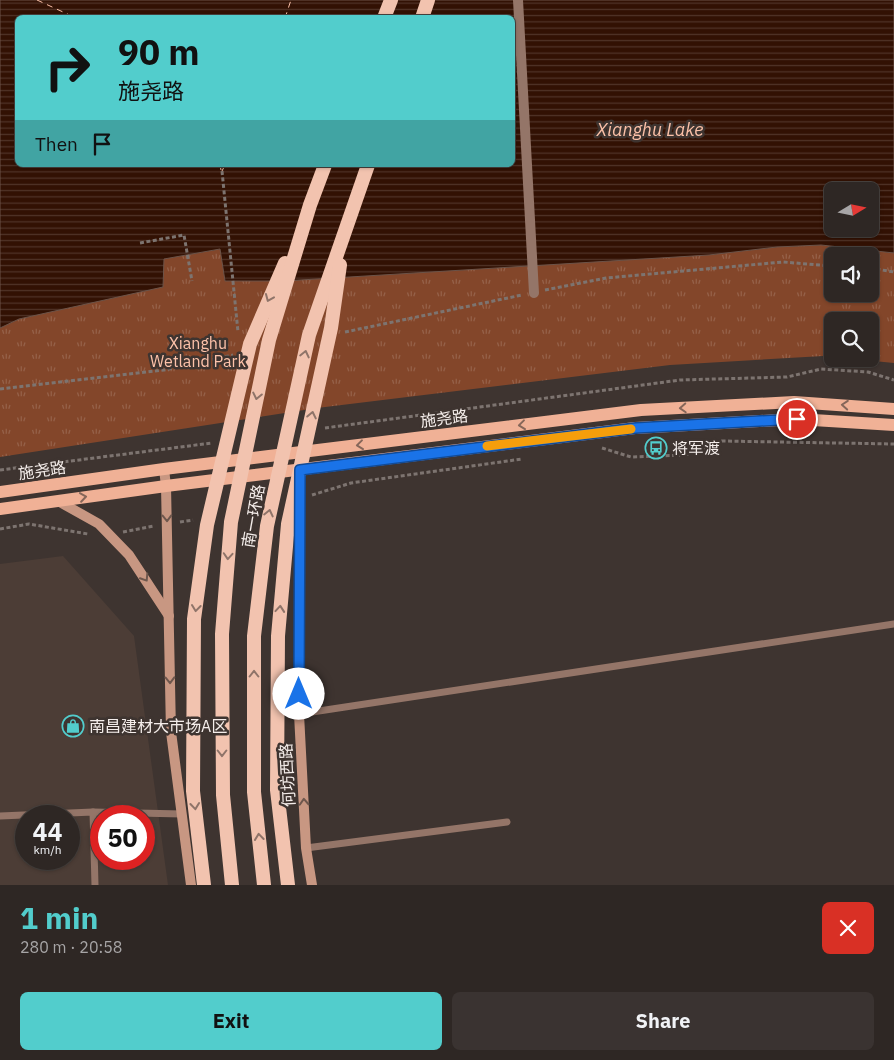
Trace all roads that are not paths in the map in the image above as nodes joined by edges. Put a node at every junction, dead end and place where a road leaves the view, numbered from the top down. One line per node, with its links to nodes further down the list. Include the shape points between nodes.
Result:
1 (391, 0): 4 (highway)
2 (428, 0): 5 (highway)
3 (518, 0): 10 (street)
4 (385, 15)
5 (423, 15)
6 (325, 167): 8 (highway, 南一环路, bridge)
7 (367, 167): 9 (highway, 南一环路, bridge)
8 (310, 205): 32 (highway, one-way to 32, bridge, via 250,344 206,526 194,619 193,791); 33 (highway, 南一环路, one-way to 33, bridge, via 270,340 230,522 222,634 222,748)
9 (345, 230): 34 (highway, 南一环路, one-way to 9, bridge, via 254,792 254,636 266,526 309,335); 35 (highway, one-way to 9, bridge, via 277,790 278,636 288,524 331,328)
10 (534, 293)
11 (894, 408): 13 (main road, 施尧路, one-way to 13, via 794,402 642,410)
12 (894, 425): 15 (main road, 施尧路, via 797,419 636,428)
13 (300, 453): 14 (main road, 施尧路); 15 (main road, 何坊西路)
14 (164, 470): 16 (main road); 17 (main road, 施尧路)
15 (300, 470): 16 (main road, 施尧路); 22 (main road, 何坊西路)
16 (166, 486): 18 (main road, 施尧路, one-way to 16); 20 (main road, one-way to 20)
17 (0, 492)
18 (58, 501): 19 (main road, 施尧路); 20 (main road, one-way to 20, via 99,524 111,536 129,555)
19 (0, 509)
20 (169, 616): 25 (main road, one-way to 25, via 172,732)
21 (894, 624): 22 (lane)
22 (299, 714): 28 (main road, 何坊西路, one-way to 22)
23 (90, 812): 26 (lane)
24 (155, 813): 25 (lane)
25 (182, 814): 31 (main road)
26 (0, 816)
27 (508, 822): 28 (lane)
28 (306, 848): 36 (main road, 何坊西路)
29 (95, 870): 30 (lane)
30 (95, 885)
31 (192, 885)
32 (204, 885)
33 (232, 885)
34 (264, 885)
35 (288, 885)
36 (312, 885)

